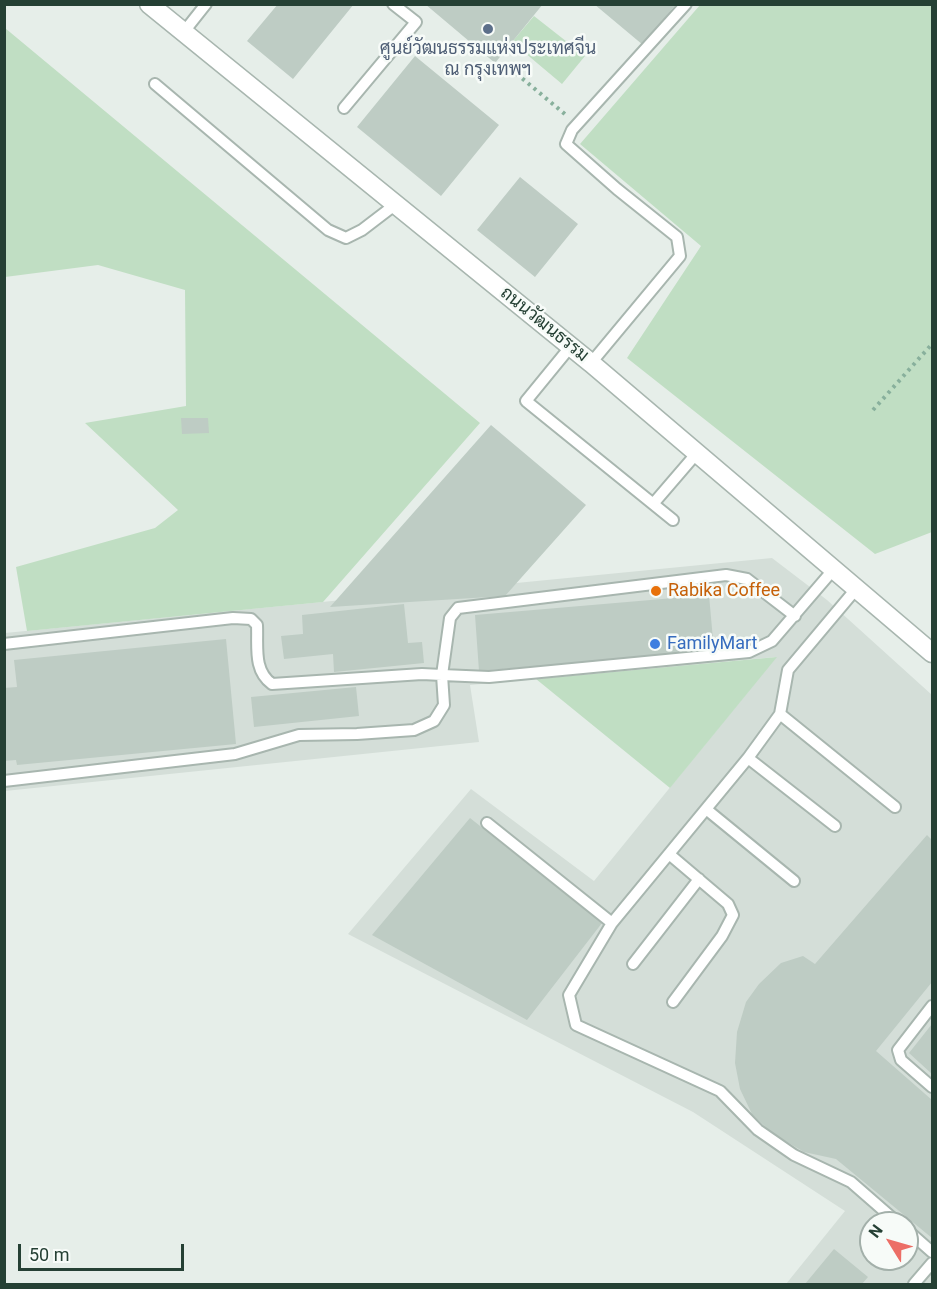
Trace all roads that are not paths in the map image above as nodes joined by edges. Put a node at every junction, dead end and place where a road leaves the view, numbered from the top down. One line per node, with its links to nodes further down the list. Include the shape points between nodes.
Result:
1 (149, 4): 5 (street, ถนนวัฒนธรรม)
2 (206, 4): 5 (lane)
3 (393, 4): 7 (lane, via 416,22)
4 (686, 4): 10 (lane, via 577,124 566,144 677,237 680,256)
5 (183, 33): 8 (street, ถนนวัฒนธรรม)
6 (155, 84): 8 (lane, via 328,230 346,238)
7 (344, 108)
8 (396, 204): 9 (street, ถนนวัฒนธรรม)
9 (571, 346): 10 (street, ถนนวัฒนธรรม); 12 (lane, via 526,400)
10 (591, 363): 11 (street, ถนนวัฒนธรรม)
11 (696, 454): 12 (lane); 14 (street, ถนนวัฒนธรรม)
12 (653, 504): 13 (lane)
13 (674, 520)
14 (833, 570): 15 (street, ถนนวัฒนธรรม); 16 (lane)
15 (855, 589): 18 (street, ถนนวัฒนธรรม); 20 (lane, via 788,670)
16 (795, 616): 19 (lane, via 772,641 749,652 489,677); 19 (lane, via 747,579 726,575 458,608 450,618)
17 (4, 644): 19 (lane, via 251,619 257,625 258,666 272,684)
18 (933, 653)
19 (442, 675): 22 (lane, via 444,705 434,721 414,729 299,735 235,754)
20 (780, 714): 21 (lane); 23 (lane)
21 (748, 758): 24 (lane); 26 (lane)
22 (4, 781)
23 (895, 807)
24 (706, 809): 27 (lane); 29 (lane)
25 (487, 823): 30 (lane)
26 (835, 826)
27 (669, 854): 28 (lane); 30 (lane)
28 (699, 879): 31 (lane); 32 (lane, via 729,904 733,915)
29 (794, 881)
30 (612, 923): 35 (lane, via 569,995 576,1025 720,1091 758,1130 794,1155 851,1182)
31 (633, 964)
32 (673, 1002)
33 (933, 1006): 34 (lane, via 898,1050 901,1060)
34 (933, 1087)
35 (884, 1211)
36 (919, 1240): 37 (lane)
37 (933, 1252)
38 (933, 1263): 39 (lane)
39 (915, 1284)

